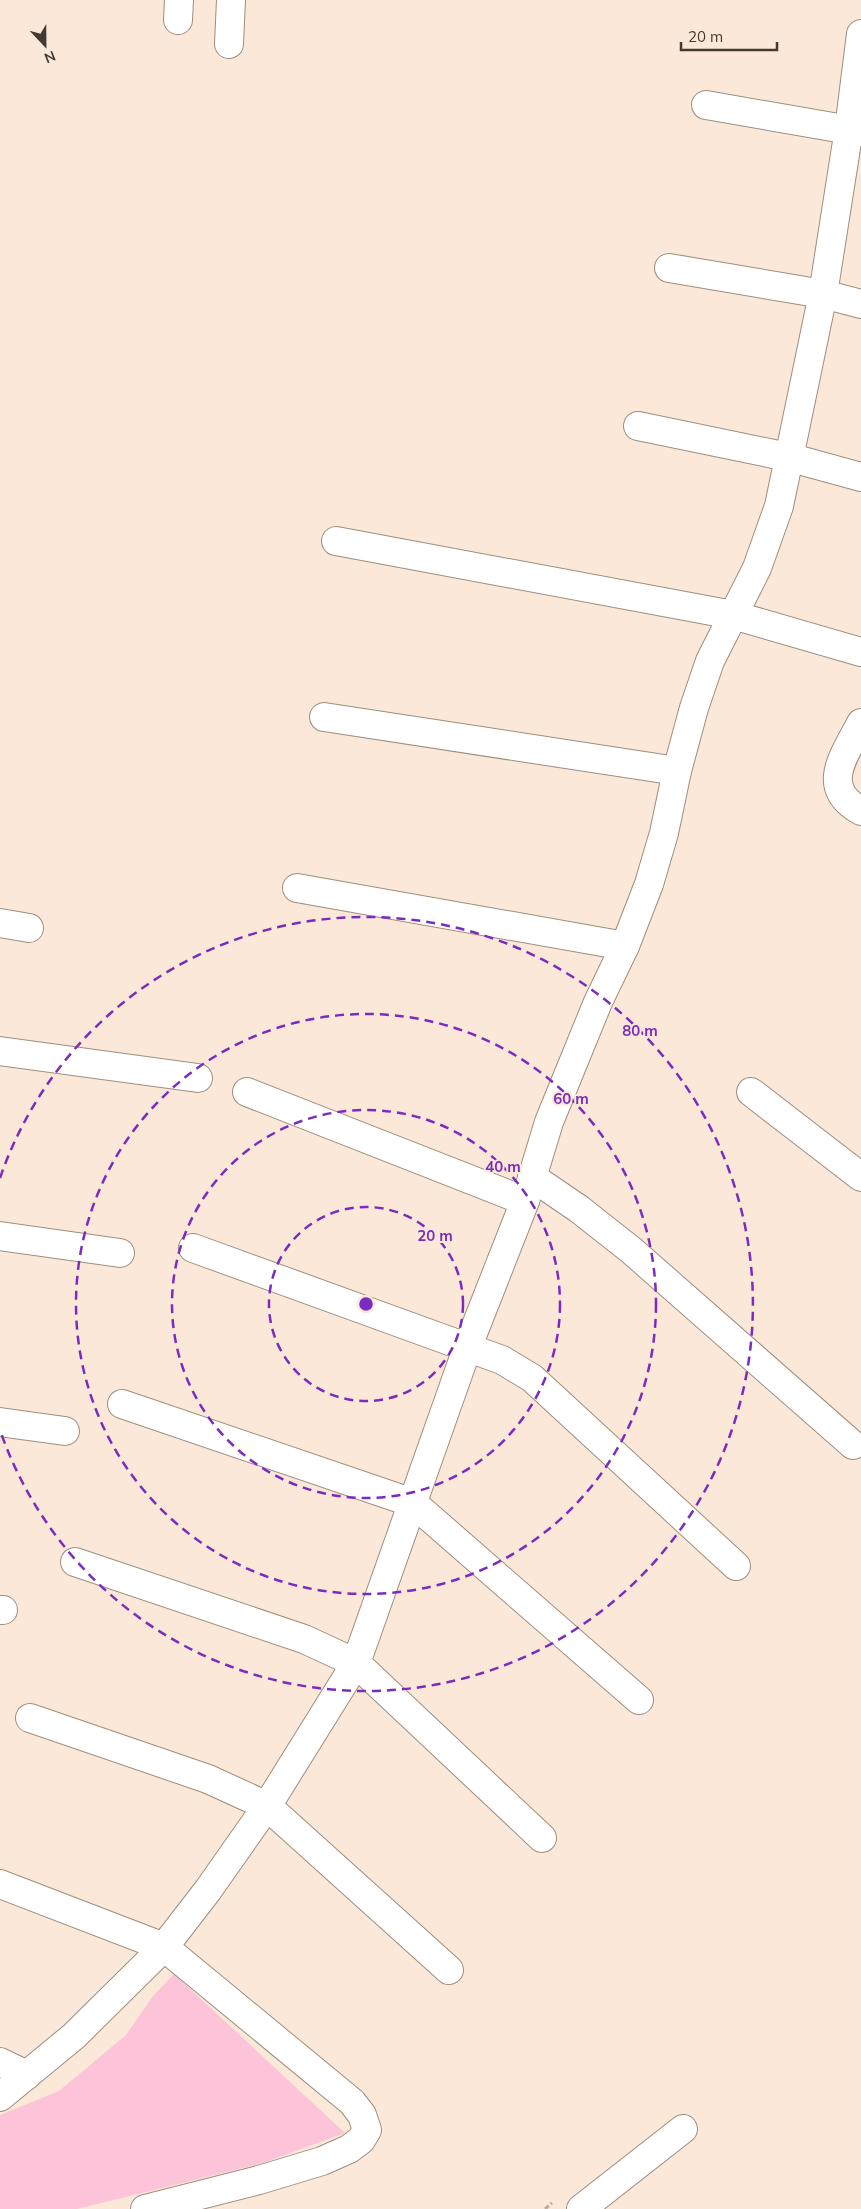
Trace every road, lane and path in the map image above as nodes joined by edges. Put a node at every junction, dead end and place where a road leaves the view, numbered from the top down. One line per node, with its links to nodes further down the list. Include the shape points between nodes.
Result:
1 (230, 0): 3 (street)
2 (861, 34): 5 (street)
3 (229, 44)
4 (706, 105): 5 (street)
5 (855, 131): 7 (street)
6 (669, 268): 7 (street)
7 (823, 294): 8 (street); 10 (street)
8 (861, 304)
9 (638, 426): 10 (street)
10 (788, 457): 11 (street); 13 (street, via 778,506 757,568)
11 (861, 477)
12 (336, 541): 13 (street)
13 (733, 615): 14 (street); 17 (street, via 710,661)
14 (861, 652)
15 (324, 717): 17 (street)
16 (861, 723): 18 (street, via 838,770 837,785 844,799)
17 (677, 771): 22 (street, via 649,884)
18 (861, 811)
19 (297, 888): 22 (street)
20 (0, 923): 21 (street)
21 (30, 928)
22 (625, 946): 28 (street, via 570,1069)
23 (0, 1051): 24 (street)
24 (198, 1078)
25 (247, 1092): 28 (street)
26 (751, 1092): 27 (street)
27 (861, 1177)
28 (528, 1189): 32 (street); 36 (street, via 579,1209 631,1250)
29 (0, 1236): 31 (street)
30 (193, 1248): 32 (street)
31 (120, 1253)
32 (468, 1346): 37 (street); 39 (street, via 502,1360 532,1378)
33 (122, 1404): 37 (street)
34 (0, 1422): 35 (street)
35 (65, 1431)
36 (853, 1445)
37 (413, 1503): 40 (street); 41 (street)
38 (75, 1562): 40 (street, via 304,1639)
39 (736, 1566)
40 (356, 1663): 43 (street); 44 (street)
41 (639, 1700)
42 (30, 1718): 43 (street, via 208,1779)
43 (267, 1806): 46 (street); 47 (street)
44 (542, 1838)
45 (0, 1884): 46 (street)
46 (164, 1947): 49 (street, via 74,2036); 52 (street, via 352,2102 362,2115 367,2130 361,2140 350,2148 322,2161)
47 (450, 1970)
48 (0, 2062): 49 (street)
49 (27, 2075): 50 (street)
50 (0, 2097)
51 (683, 2129): 53 (street)
52 (145, 2209)
53 (581, 2209)

